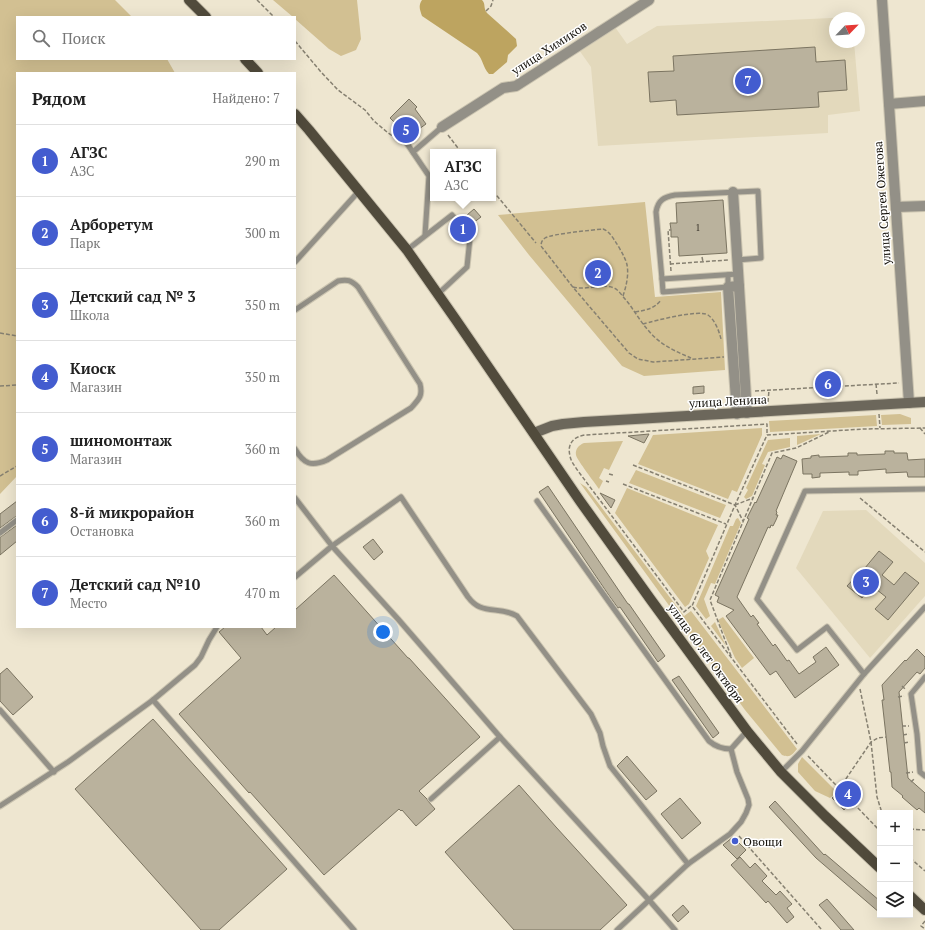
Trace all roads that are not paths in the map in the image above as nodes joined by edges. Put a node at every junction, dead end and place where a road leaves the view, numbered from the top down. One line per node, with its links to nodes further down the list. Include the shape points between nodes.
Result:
1 (190, 0): 4 (main road)
2 (649, 0): 10 (street, улица Химиков, via 516,86 503,88)
3 (882, 0): 8 (street, улица Сергея Ожегова)
4 (205, 16)
5 (246, 60): 6 (main road)
6 (257, 72)
7 (925, 101): 8 (street)
8 (888, 104): 16 (street, улица Сергея Ожегова)
9 (296, 115): 13 (main road, улица 60 лет Октября)
10 (442, 127): 12 (lane)
11 (406, 142): 12 (lane)
12 (413, 152): 17 (lane, via 429,176)
13 (359, 190): 18 (main road, улица 60 лет Октября); 20 (lane)
14 (733, 192): 19 (street); 19 (lane, via 758,191 761,258); 23 (lane, via 675,195 659,202 656,212)
15 (925, 206): 16 (street)
16 (896, 207): 29 (street, улица Сергея Ожегова)
17 (425, 235): 18 (lane); 26 (lane, via 452,215 470,238 467,268)
18 (406, 250): 26 (main road, улица 60 лет Октября)
19 (738, 260): 22 (street)
20 (296, 261)
21 (728, 274): 22 (lane); 23 (lane); 25 (lane)
22 (738, 274): 24 (street)
23 (662, 279): 25 (lane, via 663,292)
24 (739, 286): 25 (street); 30 (street)
25 (728, 287): 30 (street, via 733,356)
26 (438, 294): 31 (main road, улица 60 лет Октября)
27 (296, 309): 32 (lane, via 338,281 345,279 352,282 358,287 420,384 421,396 411,408 319,464 304,461)
28 (925, 402): 29 (main road, улица Ленина)
29 (909, 403): 30 (main road, улица Ленина)
30 (742, 413): 31 (main road, улица Ленина, via 570,423)
31 (534, 433): 47 (main road, улица 60 лет Октября, via 580,501)
32 (296, 450)
33 (925, 489): 43 (lane, via 805,492 757,599 797,650 826,627)
34 (296, 499): 38 (lane)
35 (537, 501): 49 (lane, via 710,741 717,747)
36 (16, 521): 37 (lane)
37 (0, 533)
38 (332, 546): 39 (lane); 48 (lane); 55 (lane, via 401,497 475,604 480,608 517,616 591,714 610,766)
39 (296, 576)
40 (925, 607): 41 (lane)
41 (923, 614): 43 (lane)
42 (216, 628): 45 (lane, via 195,665)
43 (864, 674): 51 (lane, via 802,751)
44 (925, 677): 52 (lane, via 911,694 920,772)
45 (153, 700): 50 (lane); 60 (lane)
46 (0, 710): 50 (lane)
47 (747, 731): 49 (lane); 51 (main road, улица 60 лет Октября)
48 (500, 737): 53 (lane); 58 (lane)
49 (731, 750): 55 (lane, via 733,762 748,798 746,814 730,834)
50 (54, 772): 54 (lane)
51 (781, 772): 56 (main road, улица 60 лет Октября)
52 (925, 776)
53 (431, 799)
54 (0, 806)
55 (688, 864): 58 (lane)
56 (877, 865)
57 (913, 899): 59 (main road)
58 (649, 900): 61 (lane); 62 (lane)
59 (925, 910)
60 (354, 930)
61 (617, 930)
62 (675, 930)

